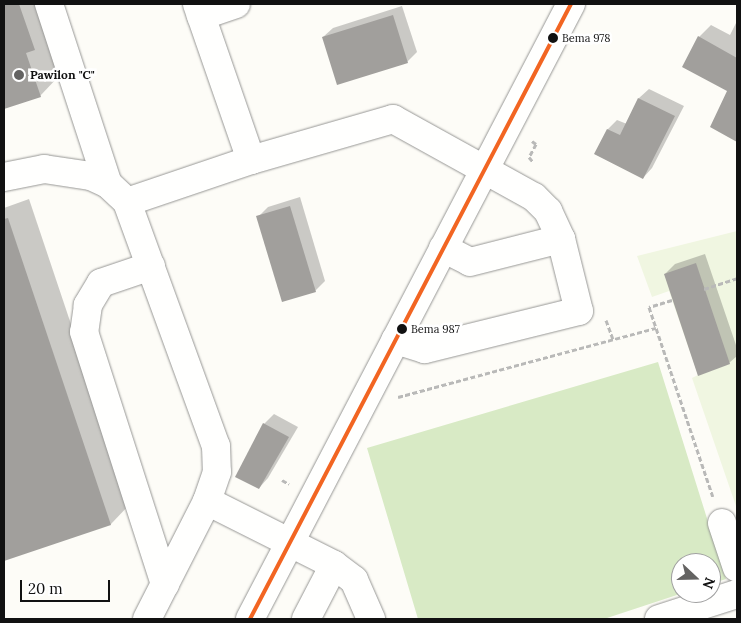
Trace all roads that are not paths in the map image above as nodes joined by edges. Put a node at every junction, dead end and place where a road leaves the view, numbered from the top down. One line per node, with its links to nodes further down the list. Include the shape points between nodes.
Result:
1 (49, 4): 8 (street)
2 (236, 4): 4 (street)
3 (571, 4): 6 (street)
4 (199, 10): 5 (street)
5 (251, 160): 6 (street, via 393,119); 8 (street)
6 (485, 168): 9 (street, via 534,197 548,211); 10 (street)
7 (4, 177): 8 (street, via 44,169 91,176)
8 (118, 193): 11 (street)
9 (561, 238): 10 (street, via 470,262); 12 (street, via 579,310 425,350)
10 (443, 248): 12 (street)
11 (151, 266): 13 (street, via 216,446 218,472); 18 (street, via 101,283 88,305 84,332)
12 (395, 340): 15 (street)
13 (207, 501): 15 (street); 18 (street)
14 (722, 523): 17 (street)
15 (290, 540): 16 (street); 21 (street)
16 (334, 565): 22 (street); 23 (street, via 354,580)
17 (737, 568)
18 (165, 584): 20 (street)
19 (737, 594): 24 (street)
20 (147, 619)
21 (250, 619)
22 (306, 619)
23 (372, 619)
24 (659, 619)

